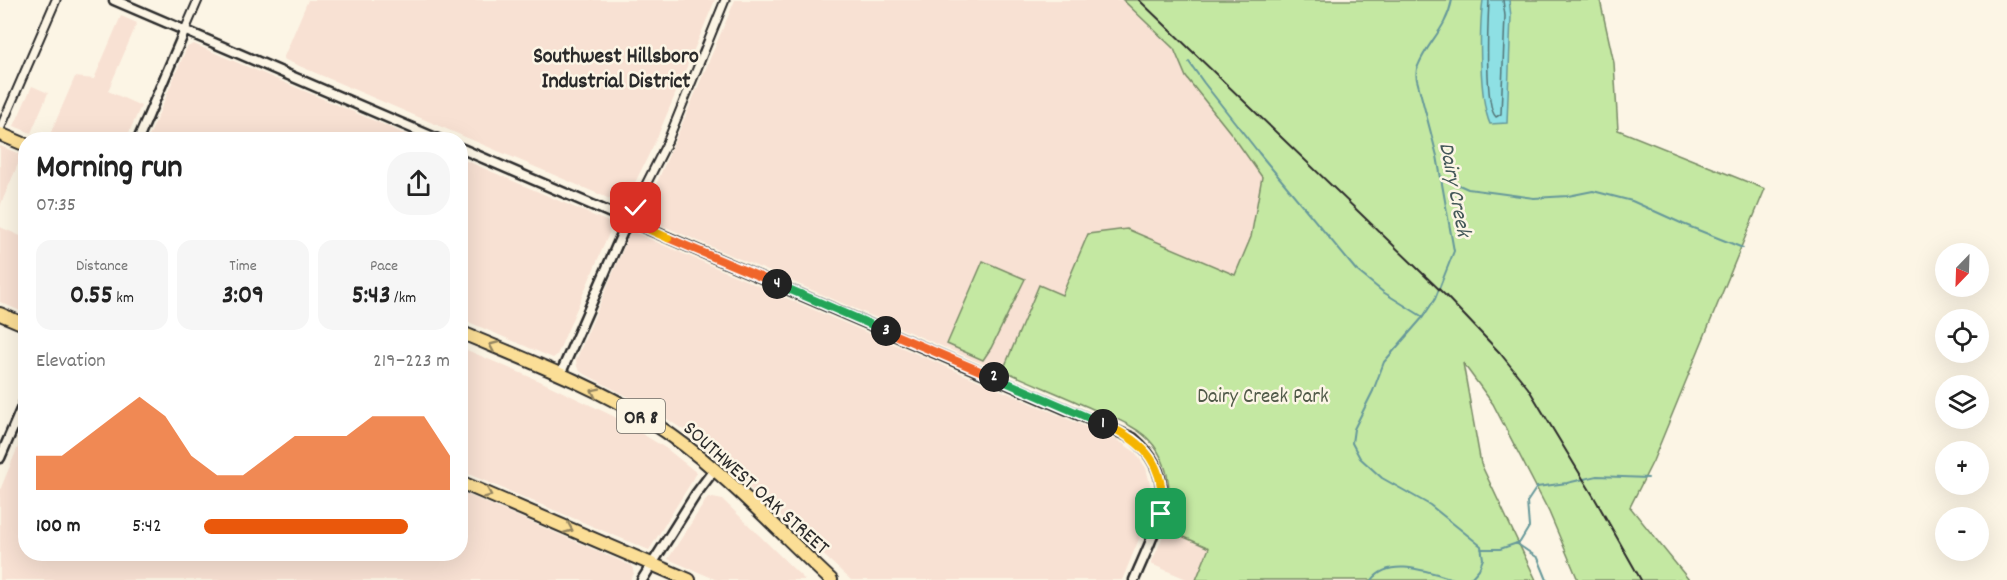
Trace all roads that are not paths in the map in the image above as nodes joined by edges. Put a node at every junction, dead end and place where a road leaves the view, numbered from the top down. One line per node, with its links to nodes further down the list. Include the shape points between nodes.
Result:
1 (56, 0): 6 (street)
2 (114, 0): 5 (street)
3 (198, 0): 5 (street)
4 (725, 0): 11 (street, via 666,145)
5 (185, 30): 7 (street); 8 (street)
6 (0, 132): 9 (highway)
7 (141, 132)
8 (421, 132)
9 (18, 141)
10 (468, 151): 11 (street)
11 (628, 220): 15 (street); 24 (street, via 1132,438 1156,466 1162,502 1161,514)
12 (0, 314): 13 (highway)
13 (18, 322)
14 (468, 335): 15 (highway, SOUTHWEST OAK STREET / OR 8, one-way to 14)
15 (560, 375): 18 (highway, SOUTHWEST OAK STREET / OR 8, one-way to 15, via 650,421)
16 (18, 416): 17 (street)
17 (0, 458)
18 (714, 470): 20 (street); 23 (highway, SOUTHWEST OAK STREET / OR 8)
19 (468, 485): 20 (highway, one-way to 20)
20 (651, 564): 21 (street); 22 (highway)
21 (642, 580)
22 (689, 580)
23 (831, 580)
24 (1134, 580)

